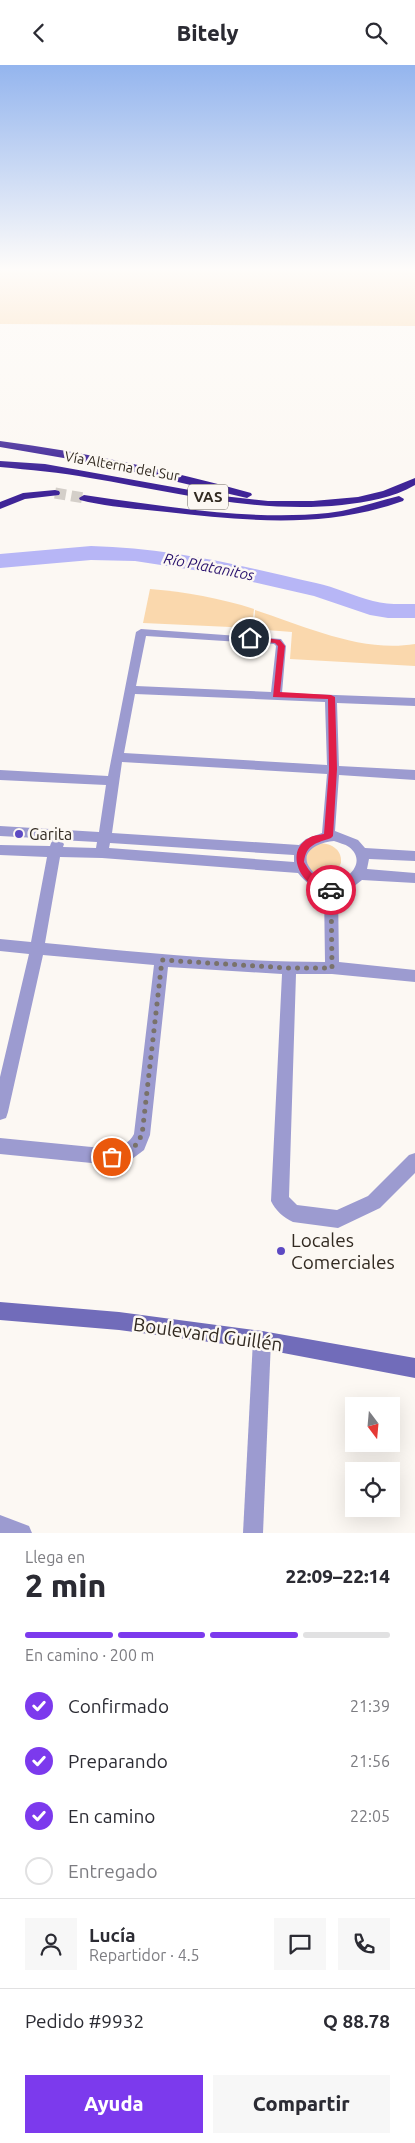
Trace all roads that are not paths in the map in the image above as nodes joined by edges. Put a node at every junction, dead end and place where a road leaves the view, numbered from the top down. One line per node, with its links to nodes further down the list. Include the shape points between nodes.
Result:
1 (0, 444): 10 (highway, via 108,462)
2 (0, 464): 10 (highway, Vía Alterna del Sur / VAS, via 74,471 214,498)
3 (0, 471): 8 (highway, Vía Alterna del Sur / VAS, via 72,478 211,505 267,512 328,512)
4 (415, 481): 10 (highway, Vía Alterna del Sur / VAS, via 398,490 363,499 324,505)
5 (415, 492): 8 (highway, Vía Alterna del Sur / VAS)
6 (55, 493): 9 (highway, via 23,496)
7 (84, 497): 8 (highway, via 148,507 286,518 351,513)
8 (400, 498)
9 (0, 506)
10 (284, 506)
11 (131, 690): 12 (street); 12 (street, via 141,632 277,641 281,646); 15 (street)
12 (276, 695): 13 (street)
13 (331, 697): 14 (street); 16 (street)
14 (415, 701)
15 (118, 757): 16 (street); 19 (street)
16 (333, 769): 18 (street); 23 (street)
17 (0, 775): 19 (street)
18 (415, 775)
19 (113, 781): 22 (street)
20 (0, 831): 21 (street)
21 (60, 835): 22 (street); 26 (street)
22 (105, 836): 25 (street); 27 (street)
23 (328, 836): 25 (street, via 312,840); 28 (street, via 351,842)
24 (0, 850): 26 (street)
25 (303, 850): 30 (street)
26 (56, 851): 27 (street); 35 (street)
27 (102, 853): 30 (street)
28 (360, 853): 29 (street); 31 (street, via 363,865)
29 (415, 856)
30 (302, 868): 33 (street, via 308,877)
31 (360, 874): 32 (street); 33 (street, via 347,884)
32 (415, 877)
33 (331, 886): 38 (street)
34 (0, 945): 35 (street)
35 (37, 948): 36 (street); 40 (street)
36 (162, 960): 37 (street); 41 (street, via 142,1135 138,1144 122,1154 105,1158)
37 (289, 968): 38 (street); 42 (street, via 280,1201 293,1213 338,1219 374,1202)
38 (332, 968): 39 (street)
39 (415, 977)
40 (0, 1112)
41 (0, 1146)
42 (415, 1161)
43 (0, 1311): 44 (main road, Boulevard Guillén, via 119,1321)
44 (262, 1340): 45 (main road, Boulevard Guillén); 48 (street)
45 (415, 1368)
46 (0, 1525): 47 (street)
47 (22, 1533)
48 (253, 1533)

